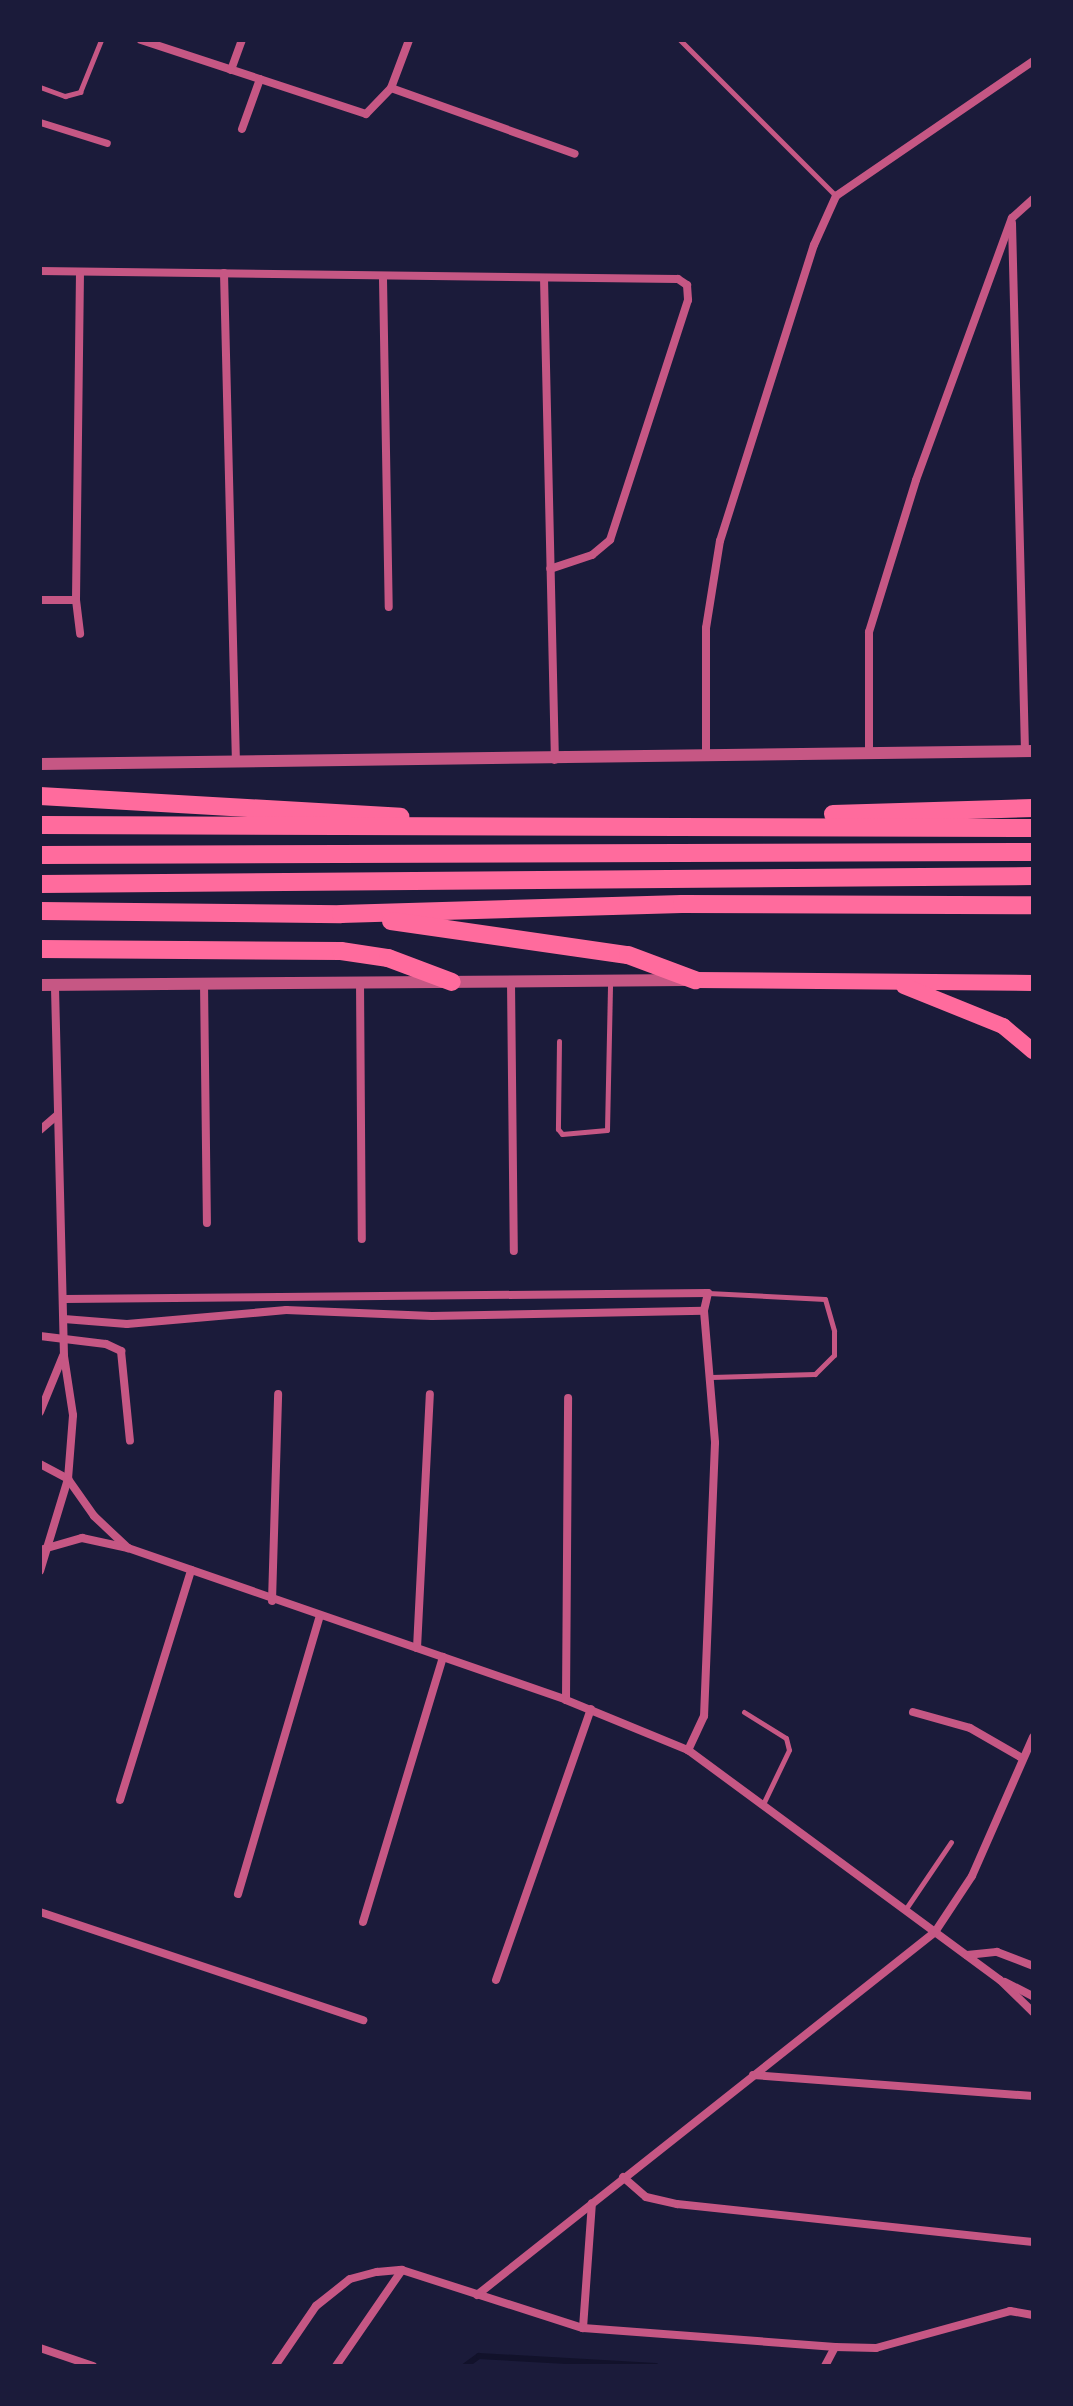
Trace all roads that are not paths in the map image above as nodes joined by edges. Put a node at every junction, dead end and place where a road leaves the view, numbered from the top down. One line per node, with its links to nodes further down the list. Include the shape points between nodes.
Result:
1 (101, 40): 9 (lane, via 80,92 65,96)
2 (141, 40): 7 (street)
3 (242, 40): 7 (street)
4 (409, 40): 10 (street)
5 (680, 40): 15 (lane)
6 (1033, 61): 15 (street)
7 (231, 70): 8 (street)
8 (260, 79): 10 (street, via 366,114); 12 (street)
9 (40, 87)
10 (391, 88): 14 (street)
11 (40, 122): 13 (street)
12 (242, 129)
13 (107, 143)
14 (575, 154)
15 (836, 196): 30 (street, via 814,245 720,541 706,628)
16 (1033, 199): 17 (street)
17 (1012, 218): 28 (street); 29 (street, via 916,480 869,632)
18 (40, 271): 19 (street)
19 (80, 272): 20 (street); 25 (street)
20 (224, 273): 22 (street); 31 (street)
21 (544, 278): 22 (street); 23 (street); 23 (street, via 678,279 687,285 688,300 610,540 592,555)
22 (383, 279): 26 (street)
23 (550, 569): 32 (street)
24 (40, 600): 25 (street)
25 (76, 600): 27 (street)
26 (389, 607)
27 (80, 634)
28 (1029, 751): 29 (street)
29 (869, 755): 30 (street)
30 (706, 756): 32 (street)
31 (236, 761): 32 (street); 33 (street)
32 (555, 761)
33 (40, 764)
34 (40, 796): 38 (highway)
35 (1033, 808): 36 (highway, via 757,815)
36 (719, 824): 38 (highway); 39 (highway)
37 (40, 825): 38 (highway)
38 (591, 825)
39 (1033, 828)
40 (1033, 852): 41 (highway)
41 (40, 855)
42 (1033, 876): 43 (highway)
43 (40, 884)
44 (1033, 905): 46 (highway, via 682,904)
45 (40, 911): 46 (highway)
46 (341, 914): 48 (highway, via 628,955)
47 (40, 949): 51 (highway, via 317,950 388,958)
48 (695, 980): 50 (street); 54 (main road)
49 (360, 981): 51 (street); 53 (street); 63 (street)
50 (610, 981): 52 (street); 58 (lane, via 607,1130 562,1134 558,1129)
51 (452, 982): 52 (street)
52 (511, 982): 64 (street)
53 (204, 983): 57 (street); 62 (street)
54 (896, 983): 55 (main road); 59 (main road, via 1003,1026)
55 (1033, 983)
56 (40, 985): 57 (street)
57 (55, 985): 60 (street)
58 (559, 1041)
59 (1033, 1051)
60 (57, 1115): 61 (street); 66 (street)
61 (40, 1130)
62 (207, 1223)
63 (362, 1239)
64 (514, 1251)
65 (708, 1293): 66 (street); 67 (street); 72 (lane, via 825,1299 834,1331 834,1355 815,1374)
66 (64, 1299): 68 (street)
67 (704, 1311): 68 (street, via 432,1316 286,1310 127,1324); 72 (street)
68 (64, 1319): 70 (street)
69 (40, 1336): 70 (street)
70 (64, 1342): 71 (street); 77 (street, via 106,1344 121,1351)
71 (64, 1356): 76 (street); 79 (street, via 73,1415)
72 (711, 1377): 93 (street, via 715,1443 704,1716)
73 (278, 1394): 84 (street)
74 (430, 1394): 86 (street)
75 (568, 1398): 88 (street)
76 (40, 1412)
77 (130, 1441)
78 (40, 1464): 79 (street)
79 (68, 1479): 80 (street, via 94,1516); 81 (street)
80 (128, 1548): 81 (street, via 82,1538); 82 (street)
81 (42, 1549): 83 (street)
82 (191, 1570): 84 (street); 95 (street)
83 (40, 1571)
84 (272, 1601): 85 (street)
85 (319, 1618): 86 (street); 98 (street)
86 (417, 1648): 87 (street)
87 (443, 1657): 88 (street); 101 (street)
88 (566, 1700): 89 (street)
89 (591, 1709): 93 (street); 105 (street)
90 (744, 1712): 96 (lane, via 786,1738 789,1750)
91 (913, 1712): 94 (street, via 970,1728)
92 (1033, 1737): 94 (street)
93 (688, 1750): 96 (street)
94 (1022, 1758): 102 (street, via 972,1876)
95 (120, 1800)
96 (763, 1804): 99 (street)
97 (951, 1842): 99 (lane)
98 (238, 1894)
99 (905, 1910): 102 (street)
100 (40, 1912): 109 (street)
101 (363, 1922)
102 (935, 1932): 103 (street); 110 (street)
103 (967, 1955): 104 (street, via 997,1952); 106 (street)
104 (1033, 1966)
105 (496, 1980)
106 (1000, 1980): 107 (street); 108 (street)
107 (1033, 1996)
108 (1033, 2012)
109 (363, 2020)
110 (753, 2075): 111 (street); 112 (street)
111 (1033, 2096)
112 (623, 2177): 113 (street); 114 (street, via 646,2197 677,2204)
113 (592, 2203): 116 (street); 118 (street)
114 (1033, 2242)
115 (402, 2270): 116 (street); 122 (street, via 350,2279 316,2306); 123 (street)
116 (477, 2295): 118 (street)
117 (1033, 2315): 119 (street, via 1010,2311 876,2348)
118 (583, 2328): 119 (street)
119 (835, 2347): 124 (street)
120 (40, 2348): 121 (street)
121 (93, 2366)
122 (275, 2366)
123 (336, 2366)
124 (825, 2366)

